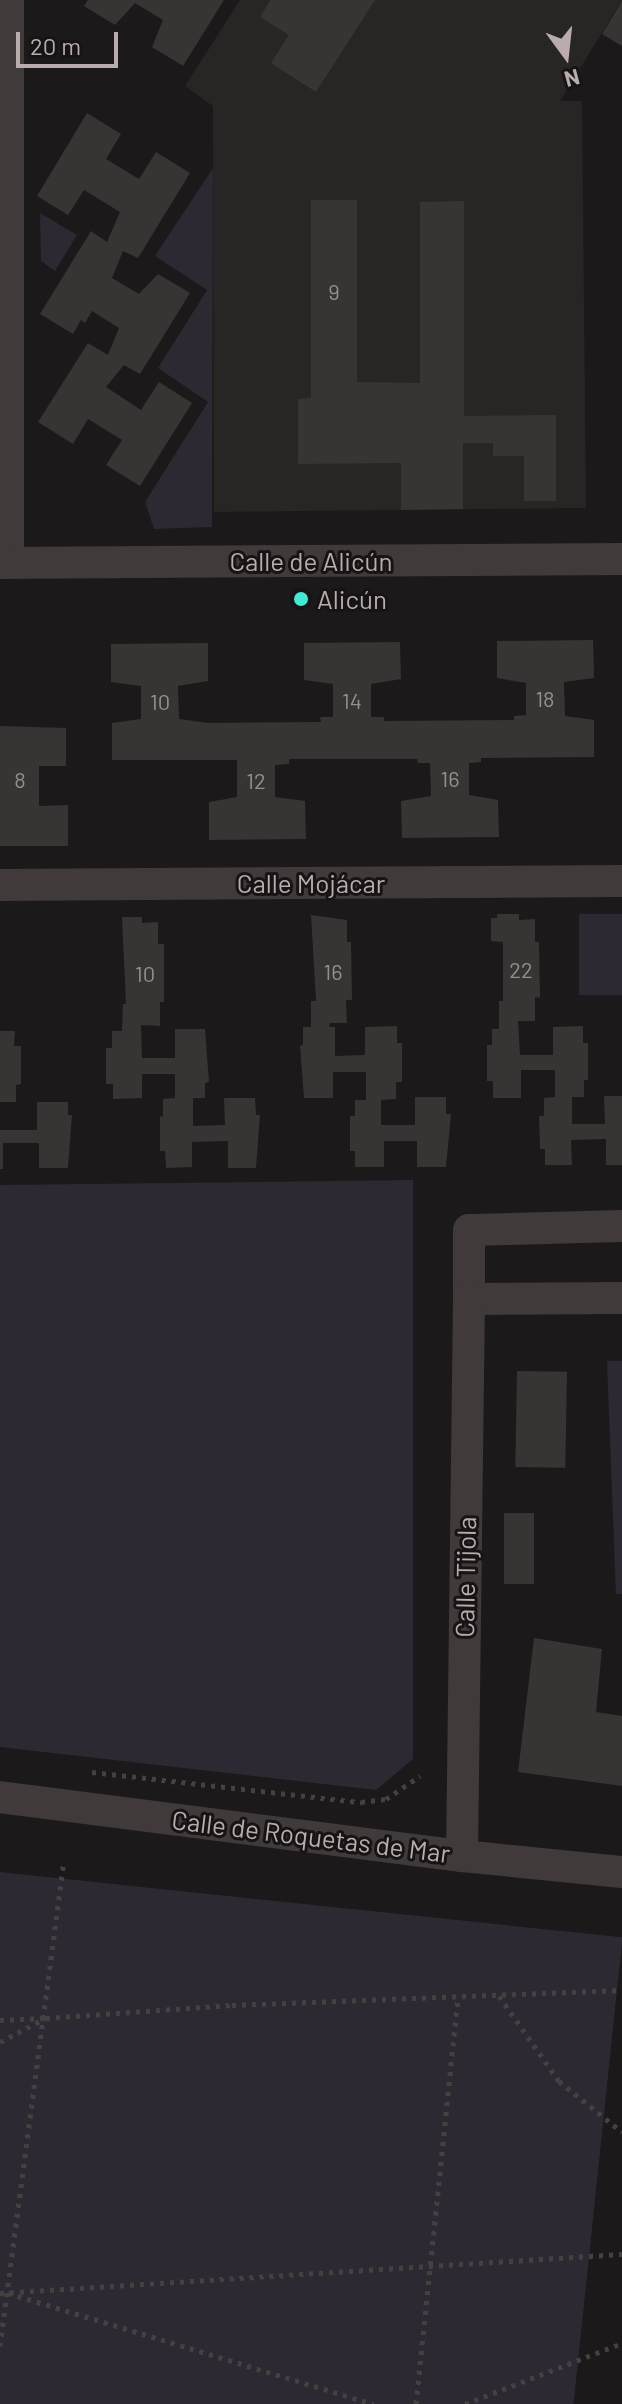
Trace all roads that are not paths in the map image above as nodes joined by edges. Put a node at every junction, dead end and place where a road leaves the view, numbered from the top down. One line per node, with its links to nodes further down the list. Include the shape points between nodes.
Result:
1 (8, 0): 2 (street)
2 (5, 256): 3 (street)
3 (5, 341): 5 (street)
4 (622, 559): 5 (street, Calle de Alicún)
5 (4, 562)
6 (622, 881): 7 (street, Calle Mojácar)
7 (0, 885)
8 (622, 1226): 10 (street, Calle Tijola, via 469,1230)
9 (622, 1298): 10 (street)
10 (469, 1299): 12 (street, Calle Tijola)
11 (0, 1797): 12 (street, Calle de Roquetas de Mar)
12 (462, 1856): 13 (street, Calle de Roquetas de Mar)
13 (622, 1872)

